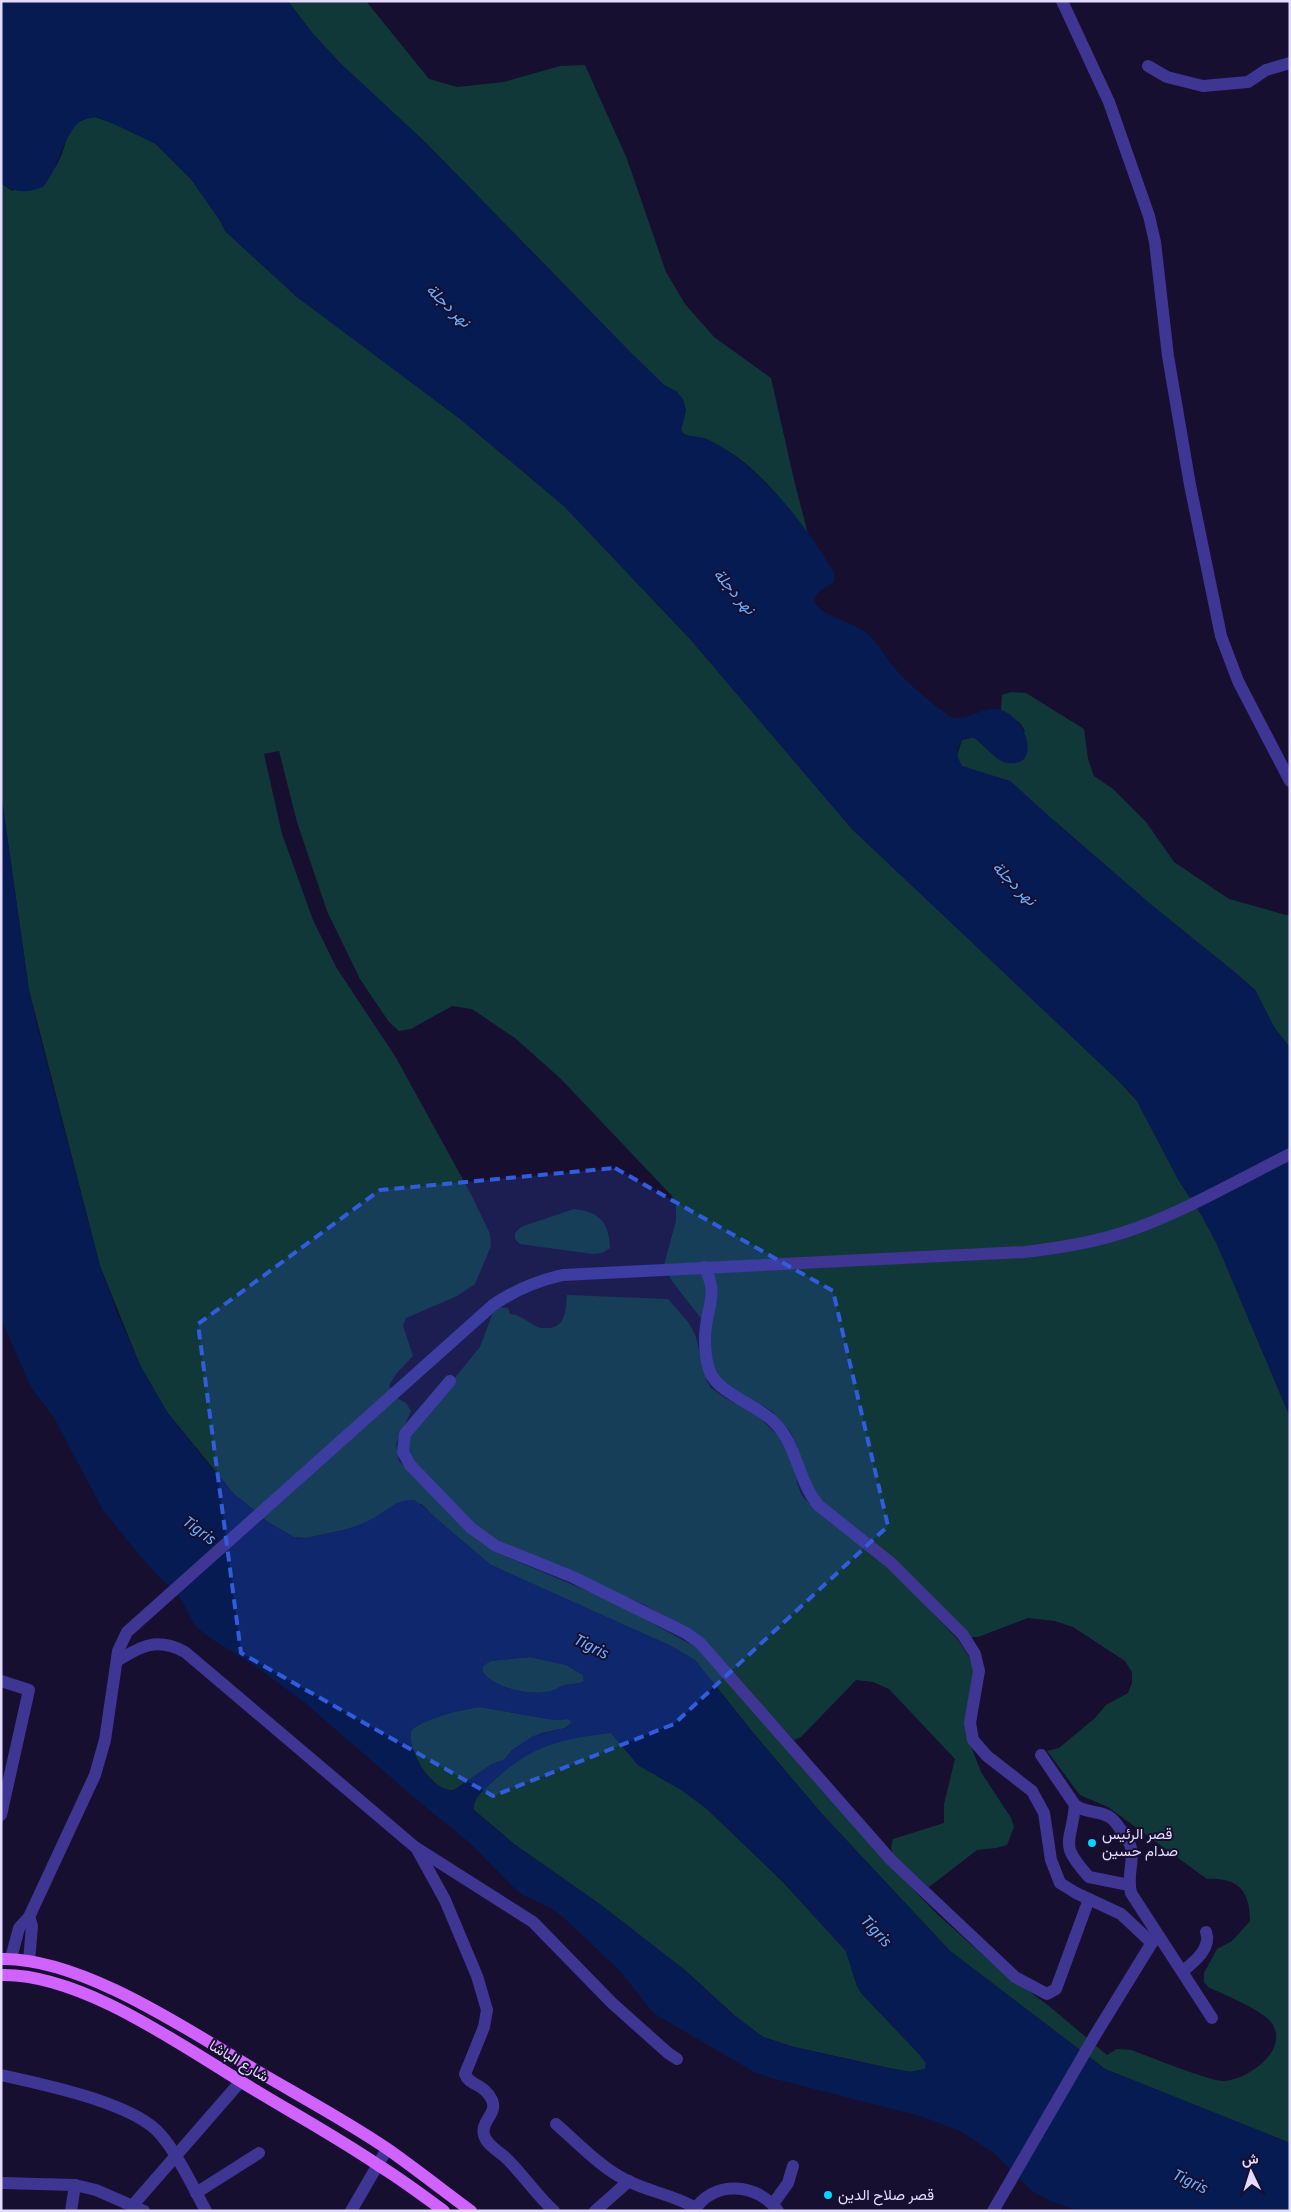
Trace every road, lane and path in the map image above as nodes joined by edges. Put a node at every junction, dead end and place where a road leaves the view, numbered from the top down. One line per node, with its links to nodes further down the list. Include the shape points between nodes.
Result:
1 (1062, 1): 4 (street, via 1109,102 1149,216 1190,485 1221,636 1238,681)
2 (1290, 63): 3 (street, via 1266,70 1248,82 1202,86 1167,77)
3 (1148, 66)
4 (1290, 781)
5 (1290, 1154): 6 (street, via 1173,1212 1126,1232 1084,1243 1050,1249)
6 (704, 1268): 8 (street, via 563,1275 526,1286 493,1305 135,1624 123,1638); 15 (street, via 712,1288 705,1338 714,1379 778,1425 792,1447 810,1495 818,1505 891,1563 963,1636 975,1654 978,1670 970,1723 973,1740 987,1756 1032,1791 1046,1820 1057,1880)
7 (450, 1381): 15 (street, via 405,1434 403,1452 410,1465 471,1528 496,1546 573,1577 700,1643 891,1860 1015,1977 1047,1994 1056,1989)
8 (117, 1661): 13 (street, via 144,1646 161,1644 184,1652); 16 (street, via 105,1740 95,1774)
9 (1, 1681): 12 (street, via 29,1690)
10 (1041, 1755): 11 (street)
11 (1074, 1805): 14 (street, via 1082,1811 1112,1818 1130,1840); 14 (street, via 1067,1843 1071,1855 1089,1877)
12 (1, 1815)
13 (415, 1847): 24 (street, via 533,1922 612,2003); 46 (street, via 445,1900 477,1976 487,2010 484,2027 465,2074 470,2082 484,2088 492,2101 492,2112 484,2125 485,2139 523,2175)
14 (1129, 1885): 18 (street)
15 (1089, 1899): 18 (street, via 1121,1914)
16 (29, 1917): 19 (street, via 19,1928); 20 (street, via 32,1926)
17 (1206, 1932): 21 (street, via 1206,1946)
18 (1155, 1938): 21 (street); 40 (street)
19 (6, 1958): 20 (main road)
20 (29, 1961): 28 (main road, via 80,1976 155,2011)
21 (1183, 1972): 23 (street)
22 (1, 1976): 26 (main road, شارع الباشا, via 42,1980 98,1999)
23 (1212, 2018)
24 (677, 2058)
25 (1, 2074): 30 (street, via 71,2091 140,2117 162,2136)
26 (241, 2081): 30 (street); 31 (main road, شارع الباشا)
27 (556, 2124): 33 (street, via 602,2164)
28 (387, 2149): 31 (street); 45 (main road)
29 (260, 2153): 36 (street)
30 (175, 2158): 36 (street); 37 (street)
31 (379, 2165): 43 (street); 44 (main road, شارع الباشا)
32 (793, 2166): 38 (street)
33 (629, 2182): 39 (street, via 670,2195); 47 (street)
34 (1, 2183): 35 (street)
35 (75, 2185): 37 (street); 41 (street)
36 (196, 2194): 42 (street)
37 (139, 2208)
38 (776, 2208): 39 (street, via 753,2191 730,2188 707,2197)
39 (695, 2209)
40 (993, 2209)
41 (71, 2211)
42 (206, 2211)
43 (351, 2211)
44 (444, 2211)
45 (471, 2211)
46 (554, 2211)
47 (595, 2211)

